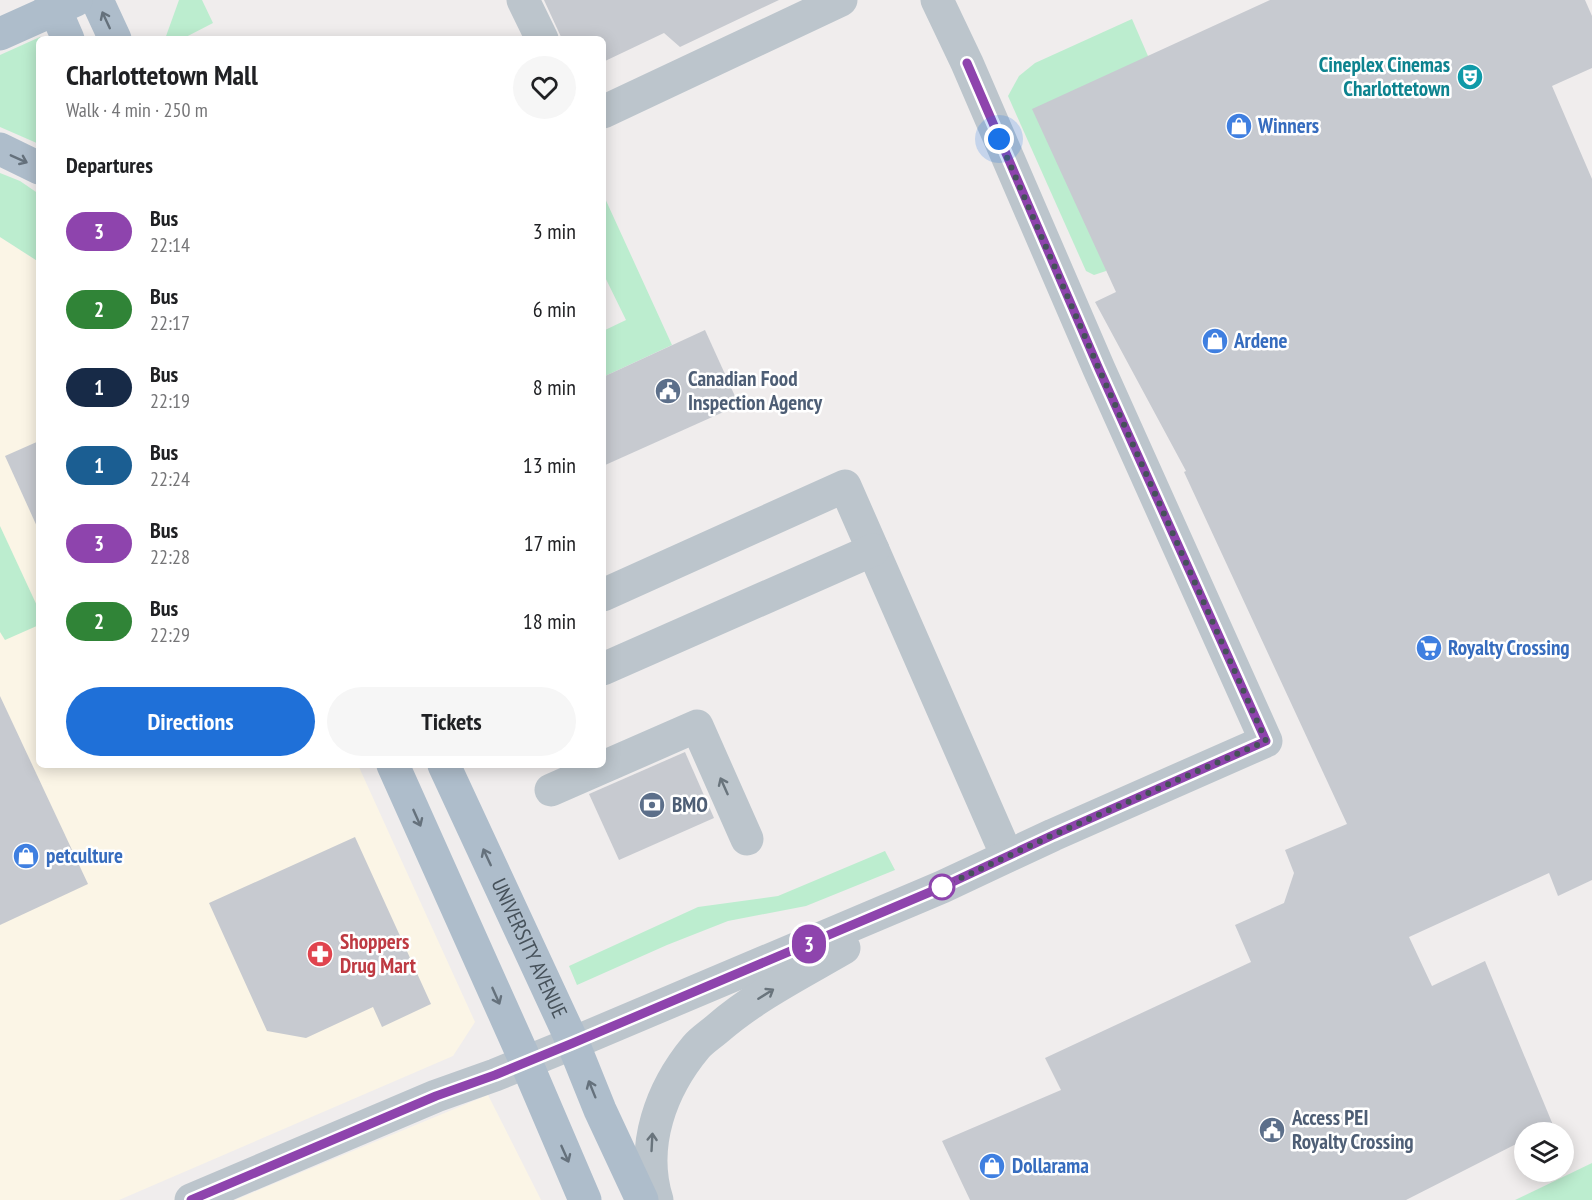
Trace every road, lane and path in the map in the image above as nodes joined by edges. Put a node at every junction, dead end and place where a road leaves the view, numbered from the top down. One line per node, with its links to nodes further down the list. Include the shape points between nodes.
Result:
1 (97, 0): 8 (main road, one-way to 1)
2 (523, 0): 9 (street)
3 (841, 0): 10 (street)
4 (937, 0): 22 (street, via 1266,741)
5 (61, 3): 6 (main road); 7 (main road)
6 (0, 34)
7 (67, 36)
8 (114, 36)
9 (541, 36)
10 (606, 111)
11 (0, 149): 12 (main road, one-way to 12)
12 (36, 167)
13 (873, 550): 14 (street, via 845,486); 15 (street); 22 (street)
14 (606, 594)
15 (606, 668)
16 (606, 766): 21 (street, one-way to 16, via 698,726)
17 (394, 768): 25 (main road, one-way to 25)
18 (445, 768): 24 (main road, UNIVERSITY AVENUE, one-way to 18)
19 (602, 768): 20 (street, one-way to 20)
20 (551, 790)
21 (747, 839)
22 (1007, 856): 23 (street)
23 (942, 887): 24 (street); 29 (street, one-way to 23, via 651,1172 652,1134 674,1079 697,1046 764,995)
24 (573, 1043): 25 (street); 28 (main road, UNIVERSITY AVENUE, one-way to 24)
25 (526, 1062): 26 (street); 27 (main road, one-way to 27)
26 (191, 1200)
27 (585, 1200)
28 (642, 1200)
29 (657, 1200)

